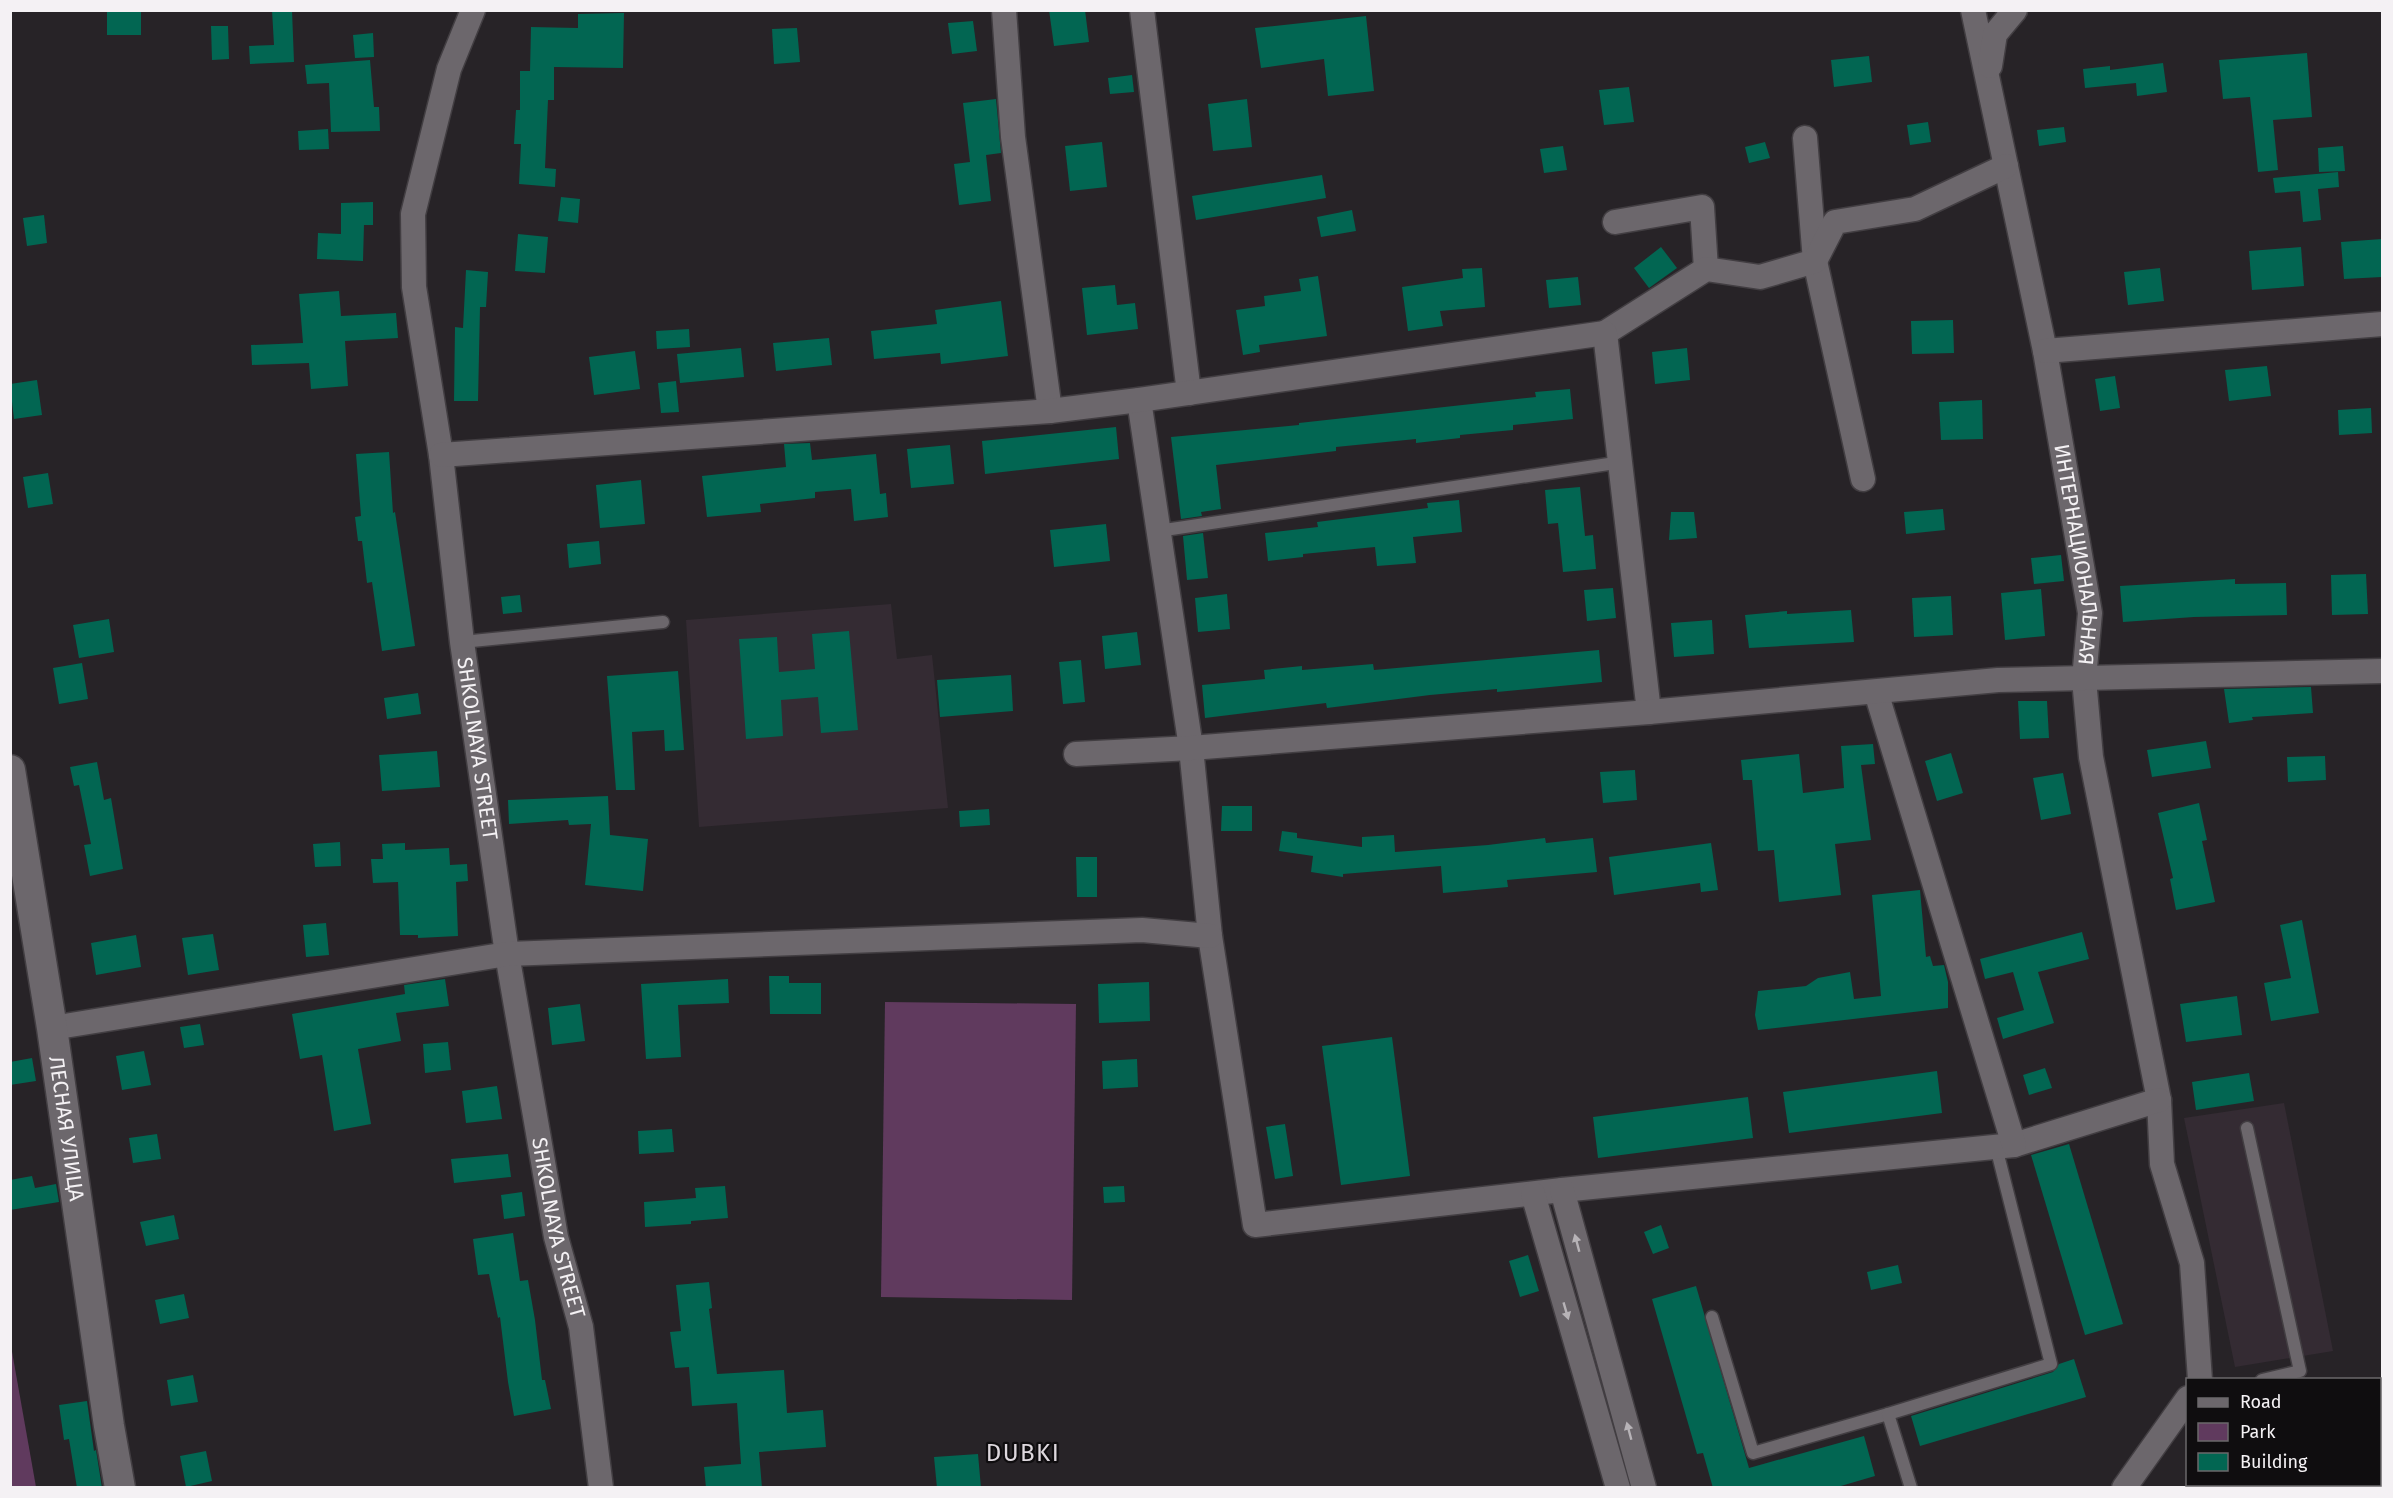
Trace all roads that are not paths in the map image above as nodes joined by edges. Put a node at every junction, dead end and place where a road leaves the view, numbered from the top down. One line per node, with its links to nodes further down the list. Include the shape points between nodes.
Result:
1 (473, 10): 18 (street, SHKOLNAYA STREET, via 449,69 413,214 414,287)
2 (1004, 10): 17 (street, via 1013,137)
3 (1142, 10): 15 (street)
4 (1973, 10): 6 (street, ИНТЕРНАЦИОНАЛЬНАЯ)
5 (2015, 10): 6 (street, via 1995,34)
6 (1987, 80): 8 (street, ИНТЕРНАЦИОНАЛЬНАЯ)
7 (1805, 138): 10 (street)
8 (2006, 166): 10 (street, via 1915,209 1835,222); 14 (street, ИНТЕРНАЦИОНАЛЬНАЯ)
9 (1615, 222): 11 (street, via 1702,207)
10 (1815, 261): 11 (street, via 1760,277); 20 (street)
11 (1706, 269): 13 (street)
12 (2382, 324): 14 (street)
13 (1605, 333): 15 (street); 19 (street)
14 (2045, 351): 25 (street, ИНТЕРНАЦИОНАЛЬНАЯ, via 2090,613)
15 (1189, 393): 16 (street)
16 (1139, 400): 17 (street); 21 (street)
17 (1050, 411): 18 (street)
18 (441, 455): 23 (street, SHKOLNAYA STREET)
19 (1622, 462): 21 (lane); 27 (street)
20 (1863, 479)
21 (1158, 531): 28 (street)
22 (663, 622): 23 (lane)
23 (462, 642): 32 (street, SHKOLNAYA STREET)
24 (2382, 671): 25 (street)
25 (2084, 678): 26 (street, via 1998,680); 34 (street, ИНТЕРНАЦИОНАЛЬНАЯ, via 2091,758)
26 (1876, 692): 27 (street); 36 (street)
27 (1649, 712): 28 (street)
28 (1191, 748): 29 (street); 31 (street)
29 (1076, 754)
30 (10, 770): 33 (street, ЛЕСНАЯ УЛИЦА)
31 (1210, 936): 32 (street, via 1142,930); 38 (street, via 1256,1225)
32 (507, 954): 33 (street); 45 (street, SHKOLNAYA STREET, via 556,1237 581,1327)
33 (52, 1028): 44 (street, ЛЕСНАЯ УЛИЦА)
34 (2159, 1100): 36 (street); 40 (street, ИНТЕРНАЦИОНАЛЬНАЯ, via 2162,1164 2192,1263)
35 (2247, 1128): 41 (lane, via 2300,1371)
36 (2005, 1146): 37 (street); 43 (lane, via 2051,1364)
37 (1562, 1190): 38 (street); 47 (street, one-way to 37)
38 (1533, 1194): 46 (street, one-way to 46)
39 (1712, 1317): 43 (lane, via 1752,1453)
40 (2206, 1378)
41 (2270, 1378)
42 (2186, 1399): 49 (street)
43 (1888, 1414): 48 (lane)
44 (120, 1488)
45 (601, 1488)
46 (1618, 1488)
47 (1644, 1488)
48 (1911, 1488)
49 (2124, 1488)

